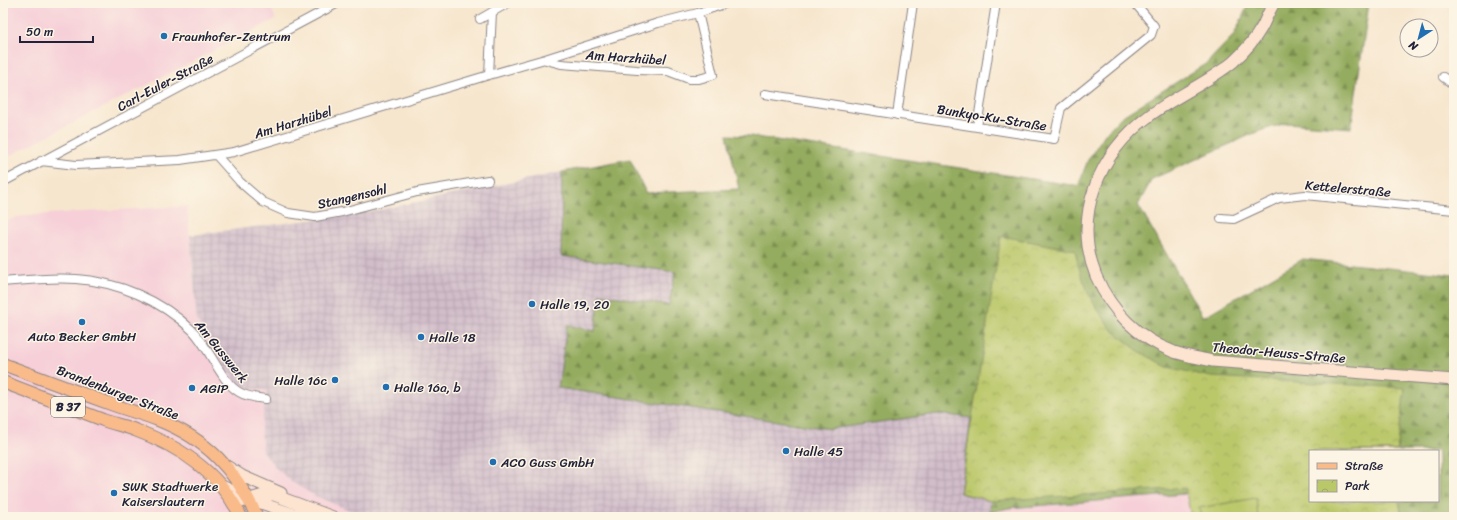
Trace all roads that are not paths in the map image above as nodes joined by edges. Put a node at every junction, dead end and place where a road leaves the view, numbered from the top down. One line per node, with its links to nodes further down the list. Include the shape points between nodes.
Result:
1 (338, 3): 19 (street, Carl-Euler-Straße)
2 (508, 3): 8 (street)
3 (727, 3): 9 (street, Am Harzhübel)
4 (913, 3): 16 (street)
5 (996, 3): 17 (street)
6 (1135, 3): 17 (street, Bunkyo-Ku-Straße, via 1154,26 1151,35 1061,108 1054,139)
7 (1271, 6): 26 (street, Theodor-Heuss-Straße, via 1262,27 1250,45 1219,72 1150,116 1130,132 1100,171 1088,215 1088,238 1090,258 1102,291 1118,313 1136,331 1175,352 1212,362)
8 (492, 12): 10 (street); 12 (street)
9 (698, 13): 11 (street, Am Harzhübel); 11 (street, Am Harzhübel, via 713,75 689,79 668,71 561,64)
10 (480, 19)
11 (545, 59): 12 (street, Am Harzhübel)
12 (489, 75): 18 (street, Am Harzhübel)
13 (1443, 77): 14 (street)
14 (1454, 85)
15 (765, 94): 16 (street, Bunkyo-Ku-Straße)
16 (897, 114): 17 (street, Bunkyo-Ku-Straße)
17 (977, 127)
18 (217, 156): 19 (street, Am Harzhübel, via 89,165); 20 (street, Stangensohl, via 240,182 263,202 288,213 315,217 417,192)
19 (41, 161): 21 (street, Carl-Euler-Straße)
20 (488, 180)
21 (3, 182)
22 (1454, 210): 23 (street, Kettelerstraße, via 1305,194 1279,198 1234,219)
23 (1221, 218)
24 (3, 282): 28 (street, Am Gusswerk, via 76,279 102,282 132,291 156,304 192,330 238,392)
25 (3, 364): 29 (main road, Brandenburger Straße / B 37, via 173,426 192,437)
26 (1454, 380)
27 (3, 382): 30 (main road, B 37, via 160,440 204,468)
28 (266, 399)
29 (228, 467): 31 (main road, Brandenburger Straße / B 37); 33 (street)
30 (220, 485): 31 (street); 32 (main road, B 37)
31 (249, 499): 32 (street); 33 (street, via 274,495); 35 (main road, Brandenburger Straße / B 37); 36 (street)
32 (235, 504): 34 (main road, B 37)
33 (306, 506): 37 (street)
34 (241, 517)
35 (257, 517)
36 (297, 517)
37 (333, 517)

